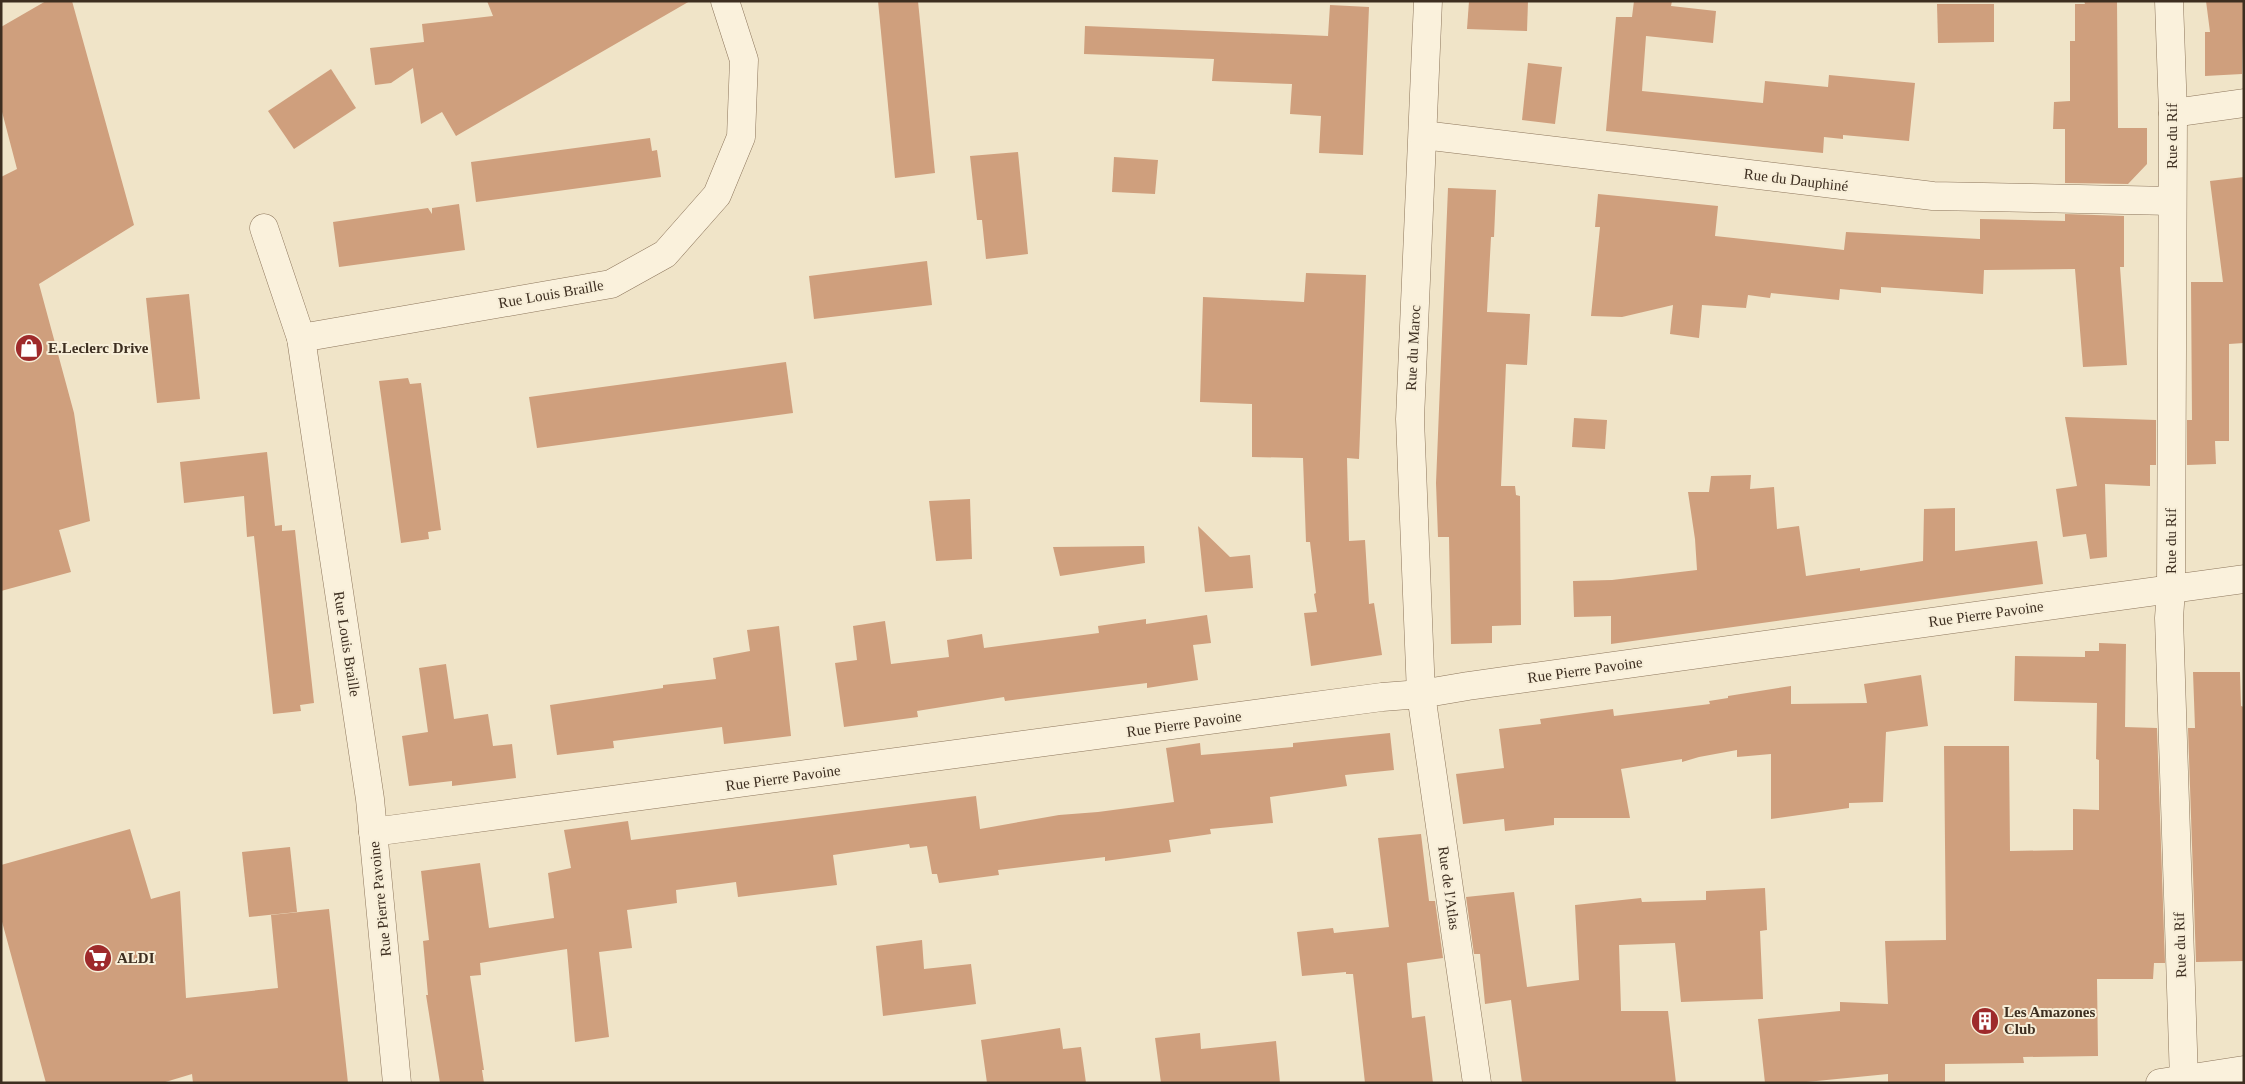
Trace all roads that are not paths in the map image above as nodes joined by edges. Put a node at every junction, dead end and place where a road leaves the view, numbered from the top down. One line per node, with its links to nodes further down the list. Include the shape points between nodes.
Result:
1 (725, 1): 9 (street, Rue Louis Braille, via 744,60 740,137 717,196 664,254 611,284)
2 (1428, 1): 6 (street, Rue du Maroc)
3 (2169, 1): 5 (street, Rue du Rif)
4 (2244, 103): 5 (street)
5 (2174, 113): 7 (street, Rue du Rif)
6 (1423, 135): 7 (street, Rue du Dauphiné, via 1933,196); 12 (street, Rue du Maroc, via 1410,419)
7 (2172, 200): 11 (street, Rue du Rif)
8 (264, 228): 9 (street, Rue Louis Braille)
9 (301, 338): 13 (street, Rue Louis Braille)
10 (2244, 579): 11 (street, Rue Pierre Pavoine)
11 (2171, 590): 12 (street, Rue Pierre Pavoine); 15 (street, Rue du Rif)
12 (1421, 694): 13 (street, Rue Pierre Pavoine); 17 (street, Rue de l'Atlas)
13 (373, 832): 16 (street, Rue Pierre Pavoine)
14 (2244, 1070): 15 (street)
15 (2172, 1081)
16 (397, 1083)
17 (1477, 1083)

